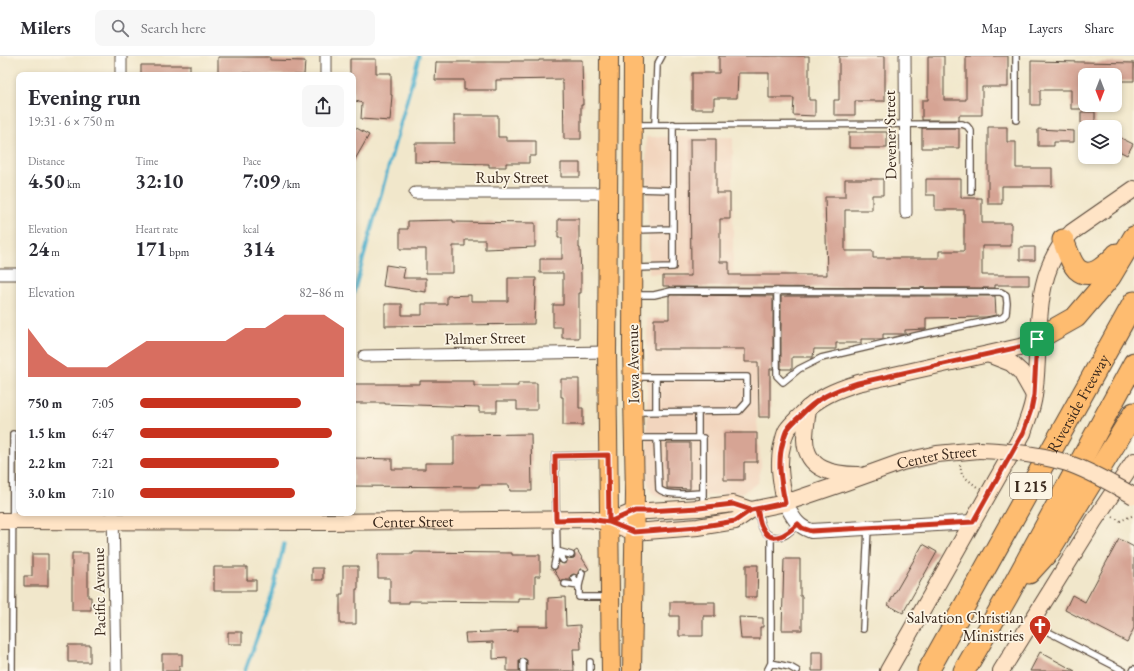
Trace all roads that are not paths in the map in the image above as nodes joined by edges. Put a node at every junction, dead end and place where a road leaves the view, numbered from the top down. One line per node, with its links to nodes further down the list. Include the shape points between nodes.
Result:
1 (121, 56): 8 (street)
2 (326, 56): 9 (street)
3 (610, 56): 20 (main road, Iowa Avenue)
4 (633, 56): 14 (main road, Iowa Avenue)
5 (662, 56): 12 (lane, via 657,64)
6 (905, 56): 11 (street, Devener Street)
7 (1016, 56): 10 (lane)
8 (121, 72)
9 (326, 72)
10 (1016, 120)
11 (906, 123): 13 (lane); 18 (lane, via 967,126 971,134); 21 (street, Devener Street)
12 (655, 124): 13 (lane); 14 (lane)
13 (673, 124): 17 (lane)
14 (633, 125): 15 (main road, Iowa Avenue)
15 (633, 189): 17 (lane); 23 (main road, Iowa Avenue)
16 (1134, 189): 25 (main road)
17 (673, 190): 22 (lane)
18 (971, 192)
19 (415, 193): 20 (street, Ruby Street)
20 (608, 193): 33 (main road, Iowa Avenue)
21 (906, 213)
22 (673, 229): 23 (lane); 26 (lane, via 672,267)
23 (633, 230): 26 (main road, Iowa Avenue)
24 (1134, 237): 25 (highway, via 1109,262 1090,273 1083,273 1077,269); 32 (highway, via 1110,277 1076,317)
25 (1063, 240): 32 (main road, via 1054,255 1044,286)
26 (633, 268): 30 (main road, Iowa Avenue)
27 (0, 274): 28 (street)
28 (16, 274)
29 (777, 291): 29 (lane, via 1001,292 1006,295 1007,303 1006,314 1002,318 821,358 799,369 783,382 777,376); 30 (lane, via 670,291 654,295)
30 (632, 295): 37 (main road, Iowa Avenue)
31 (1134, 302): 90 (highway, Riverside Freeway / I 215)
32 (1037, 339): 34 (main road, via 1024,346); 39 (main road)
33 (607, 352): 35 (street, Palmer Street); 49 (main road, Iowa Avenue)
34 (988, 354): 39 (main road, via 1011,363 1021,372); 40 (main road, via 858,383 820,398)
35 (364, 356)
36 (1134, 362): 75 (highway, Riverside Freeway / I 215)
37 (633, 377): 38 (lane); 42 (main road, Iowa Avenue)
38 (656, 377): 41 (lane, via 747,376 747,402 739,411); 43 (lane)
39 (1034, 395): 61 (main road, via 1023,433)
40 (808, 408): 51 (main road, via 805,439 810,459 828,472); 54 (main road, via 786,431 780,451 780,474)
41 (698, 411): 43 (lane); 48 (lane)
42 (634, 412): 43 (lane); 46 (main road, Iowa Avenue)
43 (656, 412)
44 (1134, 413): 75 (highway, via 1049,551)
45 (13, 434): 59 (lane)
46 (634, 438): 47 (lane); 56 (main road, Iowa Avenue)
47 (657, 438): 48 (lane); 53 (lane, via 660,489 663,493)
48 (698, 438): 53 (lane, via 703,438)
49 (608, 455): 58 (lane, via 555,456); 60 (main road, Iowa Avenue)
50 (1134, 461): 76 (main road)
51 (867, 475): 52 (main road, Center Street, bridge, via 902,462 937,454 979,450 1005,451 1067,463 1101,477); 54 (main road, Center Street)
52 (1134, 496)
53 (703, 500): 55 (main road, Center Street); 56 (main road, Center Street, via 648,511)
54 (785, 503): 55 (main road, Center Street); 62 (street)
55 (754, 510): 64 (main road, Center Street, via 735,521); 65 (lane, via 762,528)
56 (635, 511): 60 (main road, Center Street); 64 (main road, Iowa Avenue)
57 (113, 517): 58 (main road, Center Street, via 327,522); 59 (main road, Center Street); 82 (street, Pacific Avenue)
58 (556, 520): 60 (main road, Center Street, via 589,519); 66 (lane)
59 (6, 521): 81 (lane)
60 (609, 522): 64 (main road, Center Street); 74 (main road, Iowa Avenue)
61 (973, 522): 63 (street); 89 (main road)
62 (798, 524): 63 (street, via 811,531); 65 (lane, via 788,534)
63 (868, 528): 77 (lane)
64 (634, 532): 86 (main road, Iowa Avenue)
65 (771, 536): 80 (lane)
66 (557, 551): 67 (lane); 68 (lane); 69 (lane)
67 (570, 555)
68 (563, 560)
69 (554, 566)
70 (582, 574): 73 (lane)
71 (574, 578): 73 (lane)
72 (565, 584): 73 (lane)
73 (579, 586): 74 (lane, via 579,597)
74 (610, 597): 85 (main road, Iowa Avenue)
75 (1007, 597): 91 (highway, Riverside Freeway / I 215)
76 (1031, 623): 92 (main road); 93 (lane)
77 (863, 629)
78 (523, 662): 83 (lane)
79 (590, 662): 84 (lane)
80 (771, 663): 87 (lane); 88 (lane)
81 (12, 671)
82 (116, 671)
83 (523, 671)
84 (590, 671)
85 (611, 671)
86 (632, 671)
87 (766, 671)
88 (797, 671)
89 (888, 671)
90 (928, 671)
91 (964, 671)
92 (1001, 671)
93 (1124, 671)

